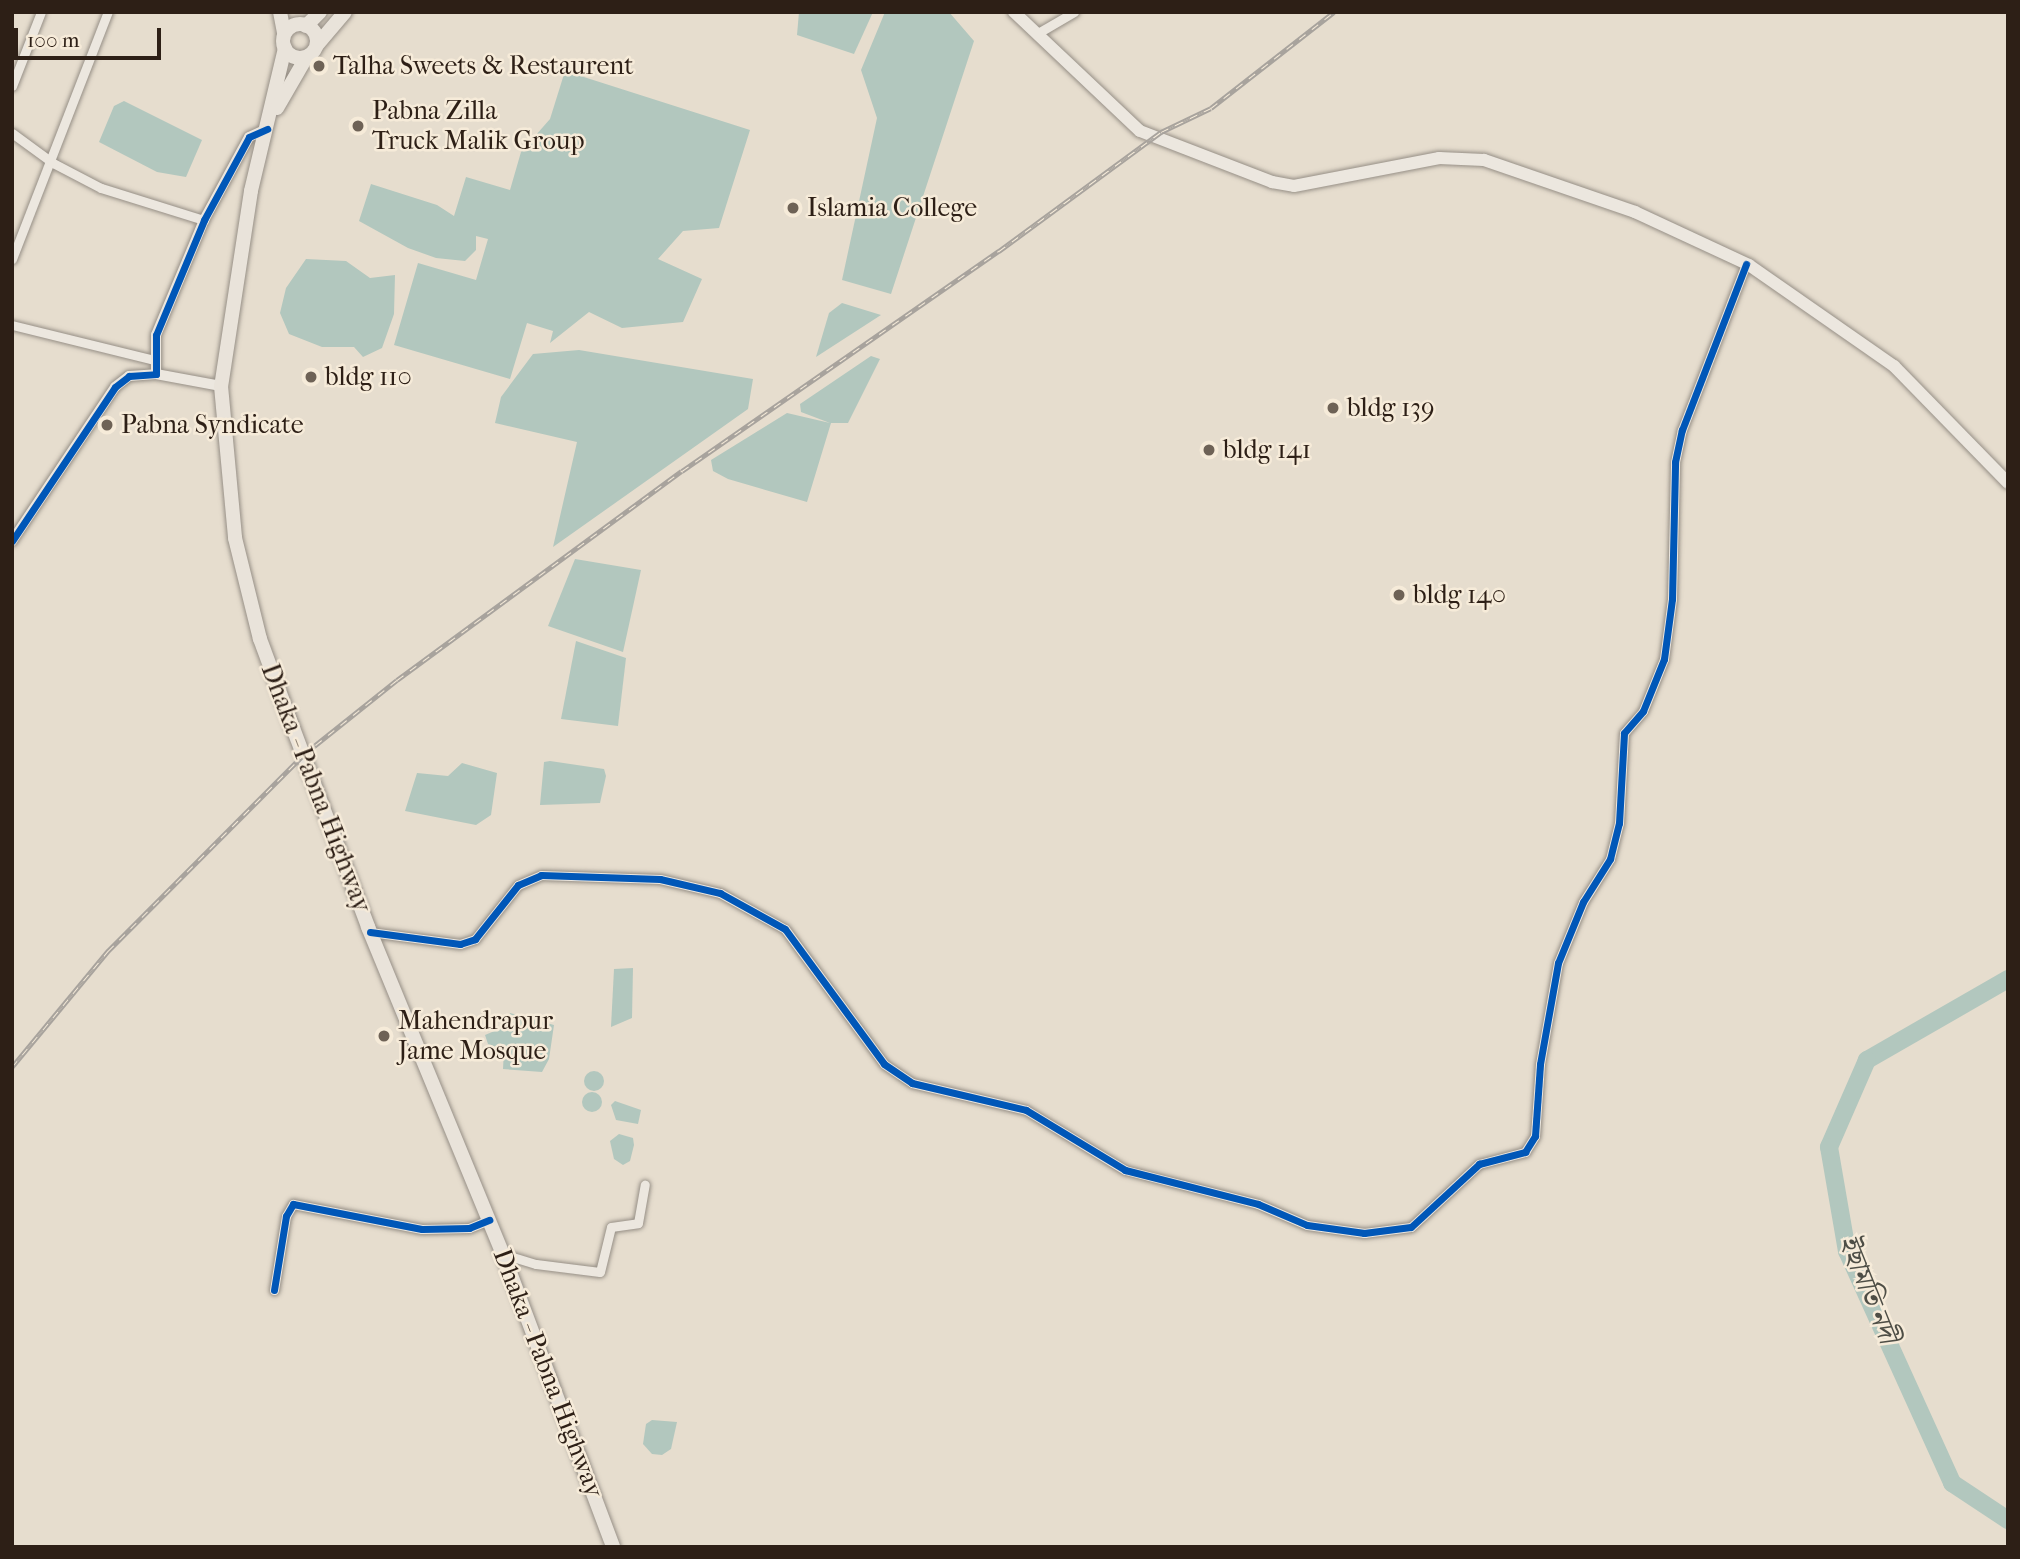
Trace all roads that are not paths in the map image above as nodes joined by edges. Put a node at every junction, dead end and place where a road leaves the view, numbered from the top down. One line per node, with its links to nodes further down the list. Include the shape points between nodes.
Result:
1 (41, 12): 14 (street)
2 (108, 12): 17 (street)
3 (280, 12): 9 (highway)
4 (320, 12): 8 (highway)
5 (345, 12): 11 (highway)
6 (1014, 12): 10 (main road)
7 (1074, 12): 10 (street)
8 (301, 20): 9 (highway); 11 (highway, via 315,33)
9 (284, 33): 12 (highway)
10 (1038, 33): 20 (main road, via 1140,131 1272,182 1294,186 1439,158 1483,160 1635,212)
11 (317, 45): 13 (highway)
12 (285, 48): 13 (highway, via 290,55); 15 (highway, Dhaka - Pabna Highway)
13 (306, 58): 15 (highway, Dhaka - Pabna Highway)
14 (12, 86)
15 (269, 123): 18 (street, via 249,136); 24 (highway, Dhaka - Pabna Highway, via 242,237)
16 (12, 133): 17 (street)
17 (53, 163): 18 (street, via 101,188); 19 (street)
18 (204, 220): 22 (street, via 156,335)
19 (12, 259)
20 (1746, 264): 25 (main road, via 1894,366); 27 (street, via 1682,430 1675,462 1672,599 1664,659 1643,711 1624,733 1619,823 1610,859 1583,902 1558,963 1531,1146 1525,1152 1479,1164 1411,1227 1364,1233 1307,1225 1258,1204 1125,1170 1026,1110 912,1083 884,1064 785,929 720,893 660,879 541,875 518,885 475,939 460,944)
21 (12, 325): 22 (street)
22 (155, 360): 23 (street)
23 (156, 374): 24 (street); 26 (street, via 129,376 114,387)
24 (221, 386): 27 (highway, Dhaka - Pabna Highway, via 235,538 260,639)
25 (2008, 483)
26 (12, 541)
27 (370, 932): 29 (highway, Dhaka - Pabna Highway)
28 (645, 1185): 30 (street, via 638,1223 611,1227 600,1272 536,1264)
29 (489, 1220): 30 (highway, Dhaka - Pabna Highway); 31 (street, via 469,1228 422,1229 297,1202 287,1211)
30 (503, 1254): 32 (highway, Dhaka - Pabna Highway)
31 (274, 1290)
32 (613, 1547)

